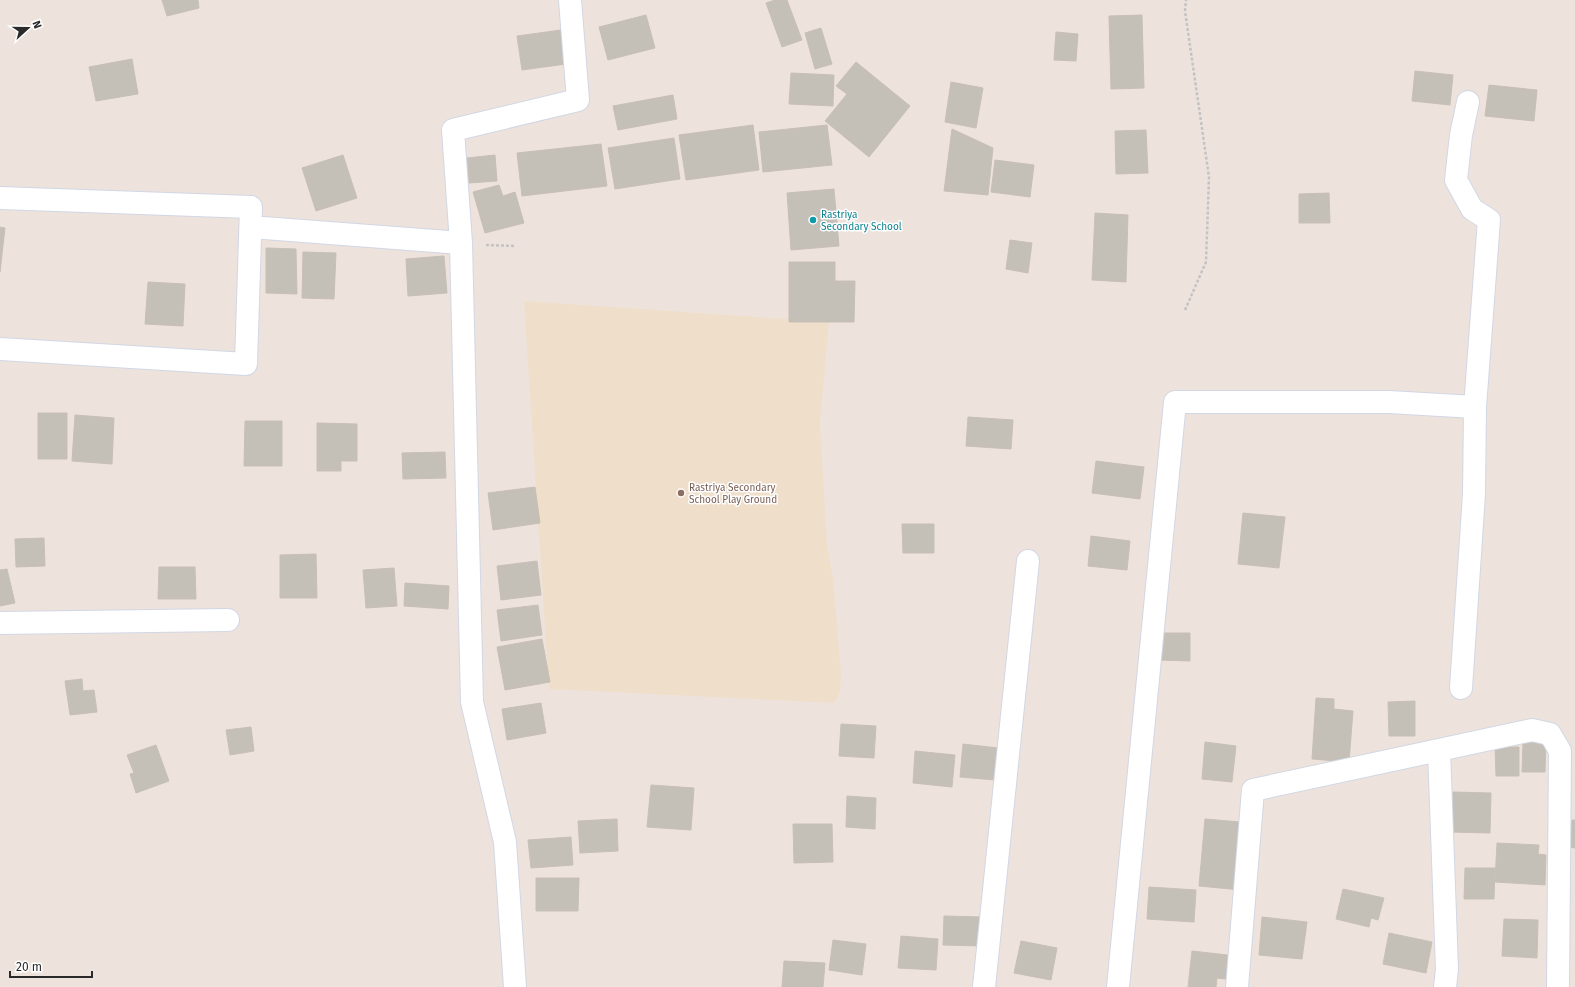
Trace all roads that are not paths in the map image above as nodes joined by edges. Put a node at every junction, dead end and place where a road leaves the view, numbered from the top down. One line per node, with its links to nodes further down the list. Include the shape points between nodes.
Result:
1 (570, 0): 5 (street, via 578,100 454,130)
2 (1468, 102): 7 (street, via 1461,134 1456,180 1472,209 1489,220)
3 (0, 198): 4 (street, via 252,207)
4 (251, 227): 5 (street); 6 (street, via 246,364)
5 (461, 243): 14 (street, via 472,702 506,842)
6 (0, 349)
7 (1475, 406): 11 (street, via 1474,494); 16 (street, via 1389,402 1175,402)
8 (1028, 561): 15 (street)
9 (228, 620): 10 (street)
10 (0, 623)
11 (1461, 688)
12 (1439, 750): 13 (street, via 1532,730 1550,734 1560,751); 17 (street, via 1253,790); 18 (street, via 1447,969)
13 (1568, 804): 19 (street)
14 (515, 987)
15 (984, 987)
16 (1118, 987)
17 (1237, 987)
18 (1445, 987)
19 (1558, 987)

